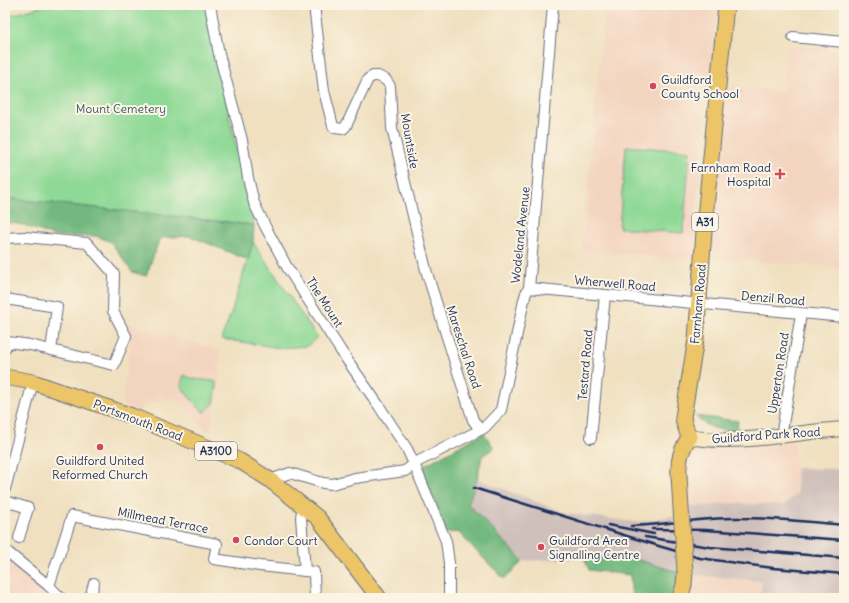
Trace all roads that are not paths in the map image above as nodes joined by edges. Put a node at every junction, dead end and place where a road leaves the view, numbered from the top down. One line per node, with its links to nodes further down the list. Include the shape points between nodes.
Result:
1 (210, 5): 24 (street, The Mount, via 254,203 287,267 379,406)
2 (314, 5): 8 (street, Mountside, via 324,91 333,126 346,126 368,80 373,76 386,80 390,86 392,128)
3 (553, 5): 9 (street, Wodeland Avenue)
4 (726, 5): 12 (main road, Farnham Road / A31, via 700,268)
5 (793, 37): 6 (street)
6 (844, 42)
7 (5, 238): 16 (street, via 25,237 87,243 114,274 113,311 126,336 114,365)
8 (426, 270): 20 (street, Mareschal Road, via 473,420)
9 (529, 288): 10 (street, Wherwell Road); 20 (street, Wodeland Avenue, via 524,300 501,410)
10 (605, 295): 12 (street, Wherwell Road); 23 (street, Testard Road)
11 (5, 299): 16 (street, via 57,307)
12 (699, 305): 13 (street, Denzil Road); 22 (main road, Farnham Road / A31, via 683,417)
13 (801, 314): 14 (street, Denzil Road); 21 (street, Upperton Road)
14 (844, 317)
15 (5, 348): 16 (street, via 8,342)
16 (51, 350)
17 (5, 377): 18 (main road, Portsmouth Road / A3100)
18 (33, 382): 25 (main road, Portsmouth Road / A3100, via 139,419 240,461); 26 (street)
19 (844, 429): 21 (street, Guildford Park Road)
20 (480, 430): 24 (street, Wodeland Avenue)
21 (781, 436): 22 (street, Guildford Park Road, via 719,441)
22 (689, 437): 39 (main road, bridge, via 678,463 685,572)
23 (591, 438)
24 (414, 464): 25 (street, Wodeland Avenue, via 405,471 332,484 290,473); 38 (street, The Mount, via 446,541)
25 (270, 480): 28 (main road, Portsmouth Road / A3100)
26 (5, 489)
27 (5, 501): 29 (street, via 28,508)
28 (303, 505): 31 (street, via 300,517); 37 (main road, Portsmouth Road / A3100, via 318,518)
29 (19, 538)
30 (5, 550): 33 (street)
31 (309, 572): 33 (street, Millmead Terrace, via 214,559 217,544 72,516); 36 (street)
32 (94, 583): 35 (street)
33 (49, 586): 34 (street)
34 (61, 598)
35 (90, 598)
36 (315, 598)
37 (380, 598)
38 (450, 598)
39 (680, 598)

